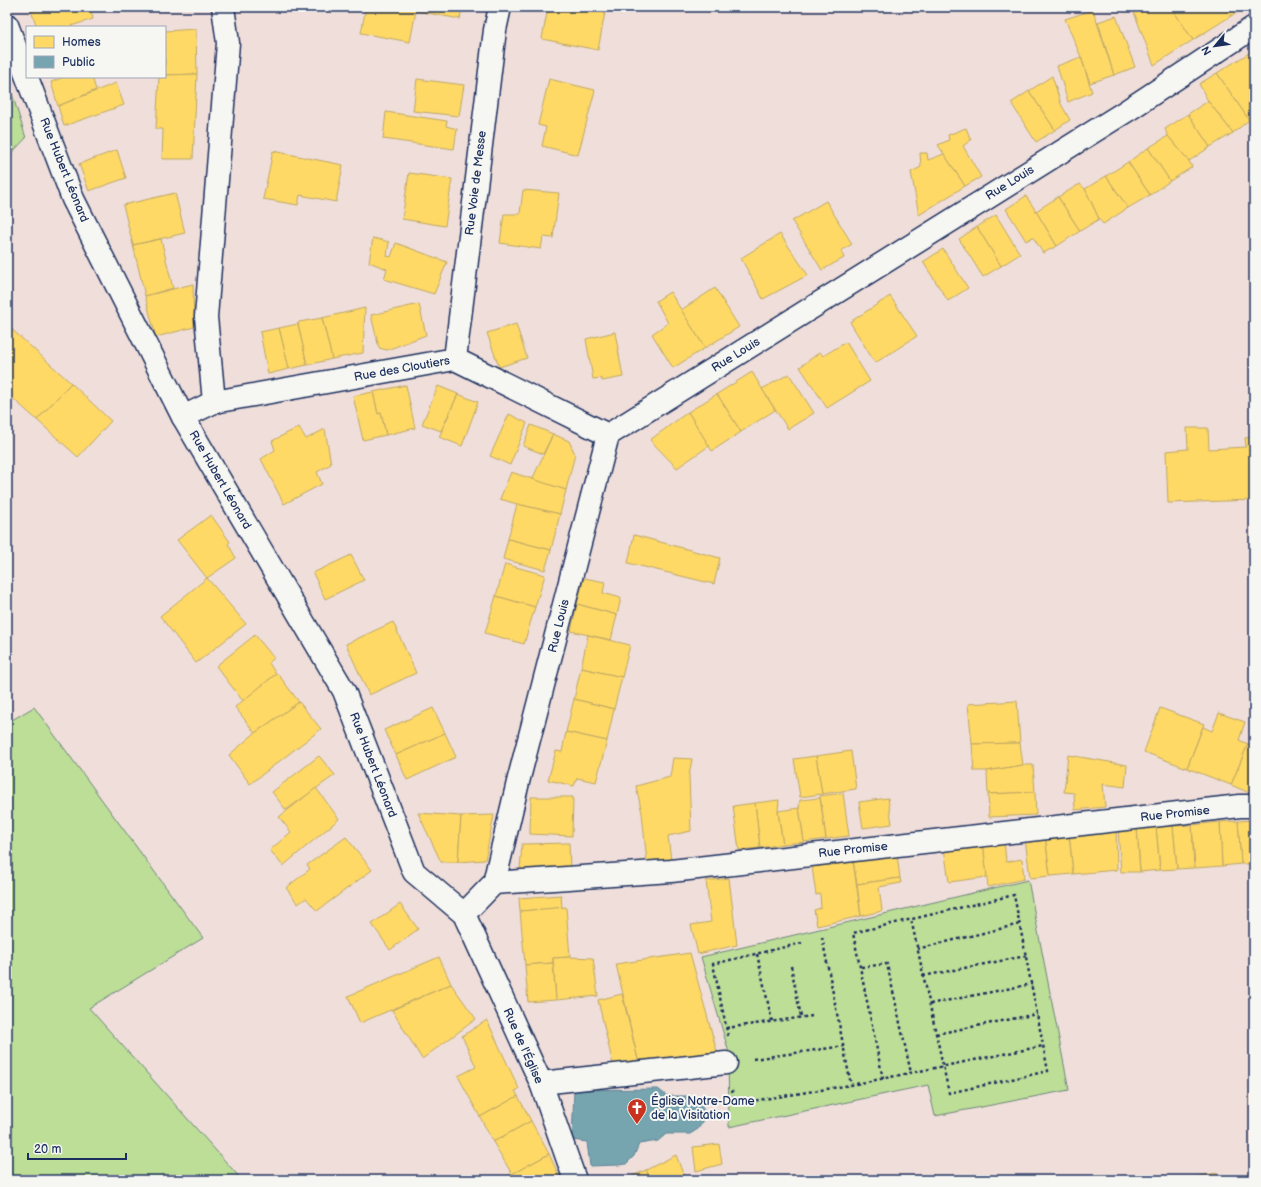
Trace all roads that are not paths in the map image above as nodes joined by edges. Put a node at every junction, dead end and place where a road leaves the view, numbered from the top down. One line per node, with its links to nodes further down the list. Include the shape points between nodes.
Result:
1 (223, 7): 8 (street, via 228,43 206,317)
2 (500, 7): 7 (street, Rue Voie de Messe, via 495,30)
3 (7, 25): 5 (street, Rue Hubert Léonard)
4 (1254, 27): 10 (street, Rue Louis, via 1128,110)
5 (26, 75)
6 (27, 78): 9 (street, Rue Hubert Léonard, via 73,199)
7 (455, 359): 8 (street, Rue des Cloutiers); 10 (street, Rue des Cloutiers)
8 (214, 402): 9 (street, Rue des Cloutiers)
9 (183, 417): 13 (street, Rue Hubert Léonard, via 344,692 414,872)
10 (608, 435): 12 (street, Rue Louis)
11 (1254, 806): 12 (street, Rue Promise, via 671,871)
12 (494, 883): 13 (street)
13 (464, 914): 15 (street, Rue de l'Église)
14 (730, 1062): 15 (street)
15 (541, 1083): 16 (street, Rue de l'Église)
16 (575, 1180)

